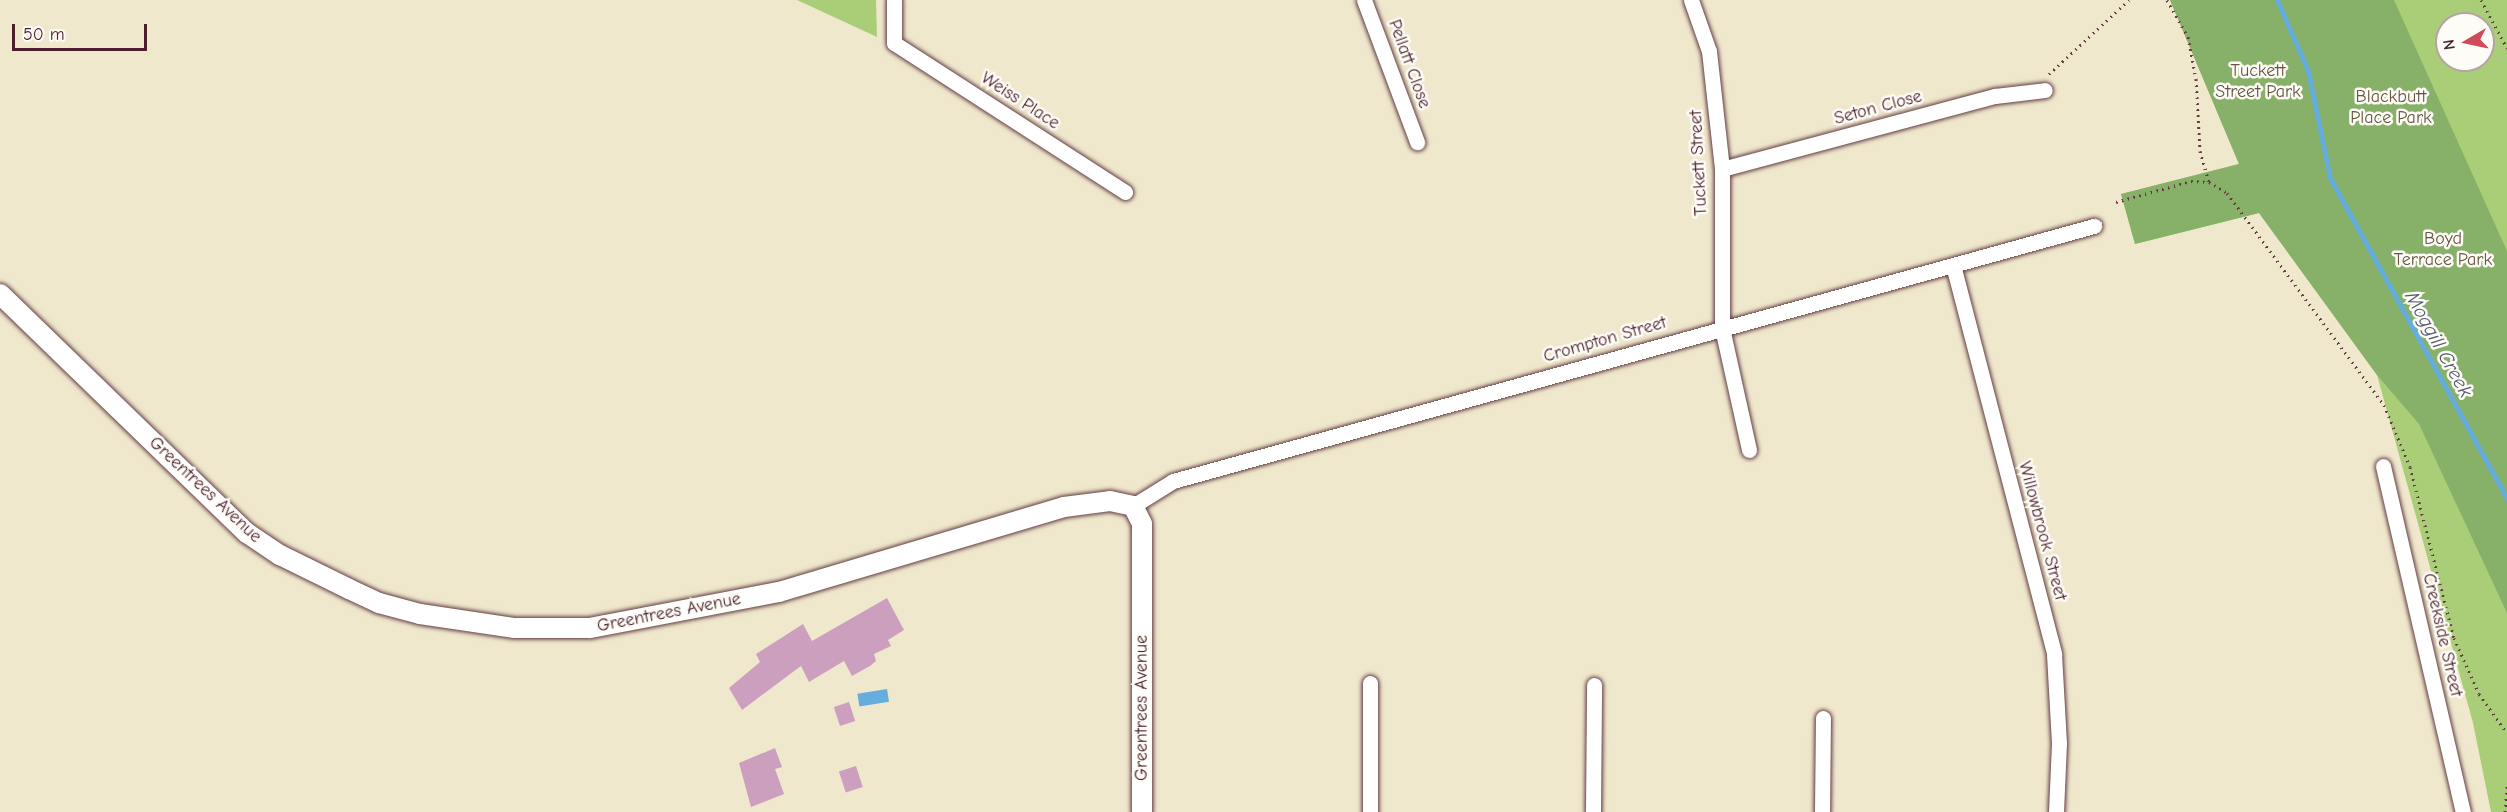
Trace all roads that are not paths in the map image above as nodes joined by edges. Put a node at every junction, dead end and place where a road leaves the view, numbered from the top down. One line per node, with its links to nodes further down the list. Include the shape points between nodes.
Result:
1 (894, 0): 7 (street, Weiss Place, via 894,43)
2 (1364, 0): 5 (street, Pellatt Close)
3 (1691, 0): 6 (street, Tuckett Street, via 1709,51)
4 (2045, 90): 6 (street, Seton Close, via 1995,96)
5 (1417, 142)
6 (1722, 170): 11 (street, Tuckett Street)
7 (1125, 192)
8 (2094, 226): 9 (street, Crompton Street)
9 (1953, 265): 11 (street, Crompton Street); 22 (street, Willowbrook Street, via 2054,654 2059,744)
10 (0, 294): 14 (street, Greentrees Avenue, via 246,533 280,555 369,598 420,614 515,628 590,628 779,592 1064,507 1110,501)
11 (1722, 328): 12 (street, Tuckett Street); 14 (street, Crompton Street, via 1173,481)
12 (1749, 450)
13 (2383, 466): 23 (street, Creekside Street)
14 (1133, 506): 18 (street, Greentrees Avenue, via 1142,524)
15 (1370, 683): 19 (street)
16 (1594, 685): 20 (street)
17 (1823, 718): 21 (street)
18 (1142, 812)
19 (1370, 812)
20 (1593, 812)
21 (1822, 812)
22 (2056, 812)
23 (2463, 812)

